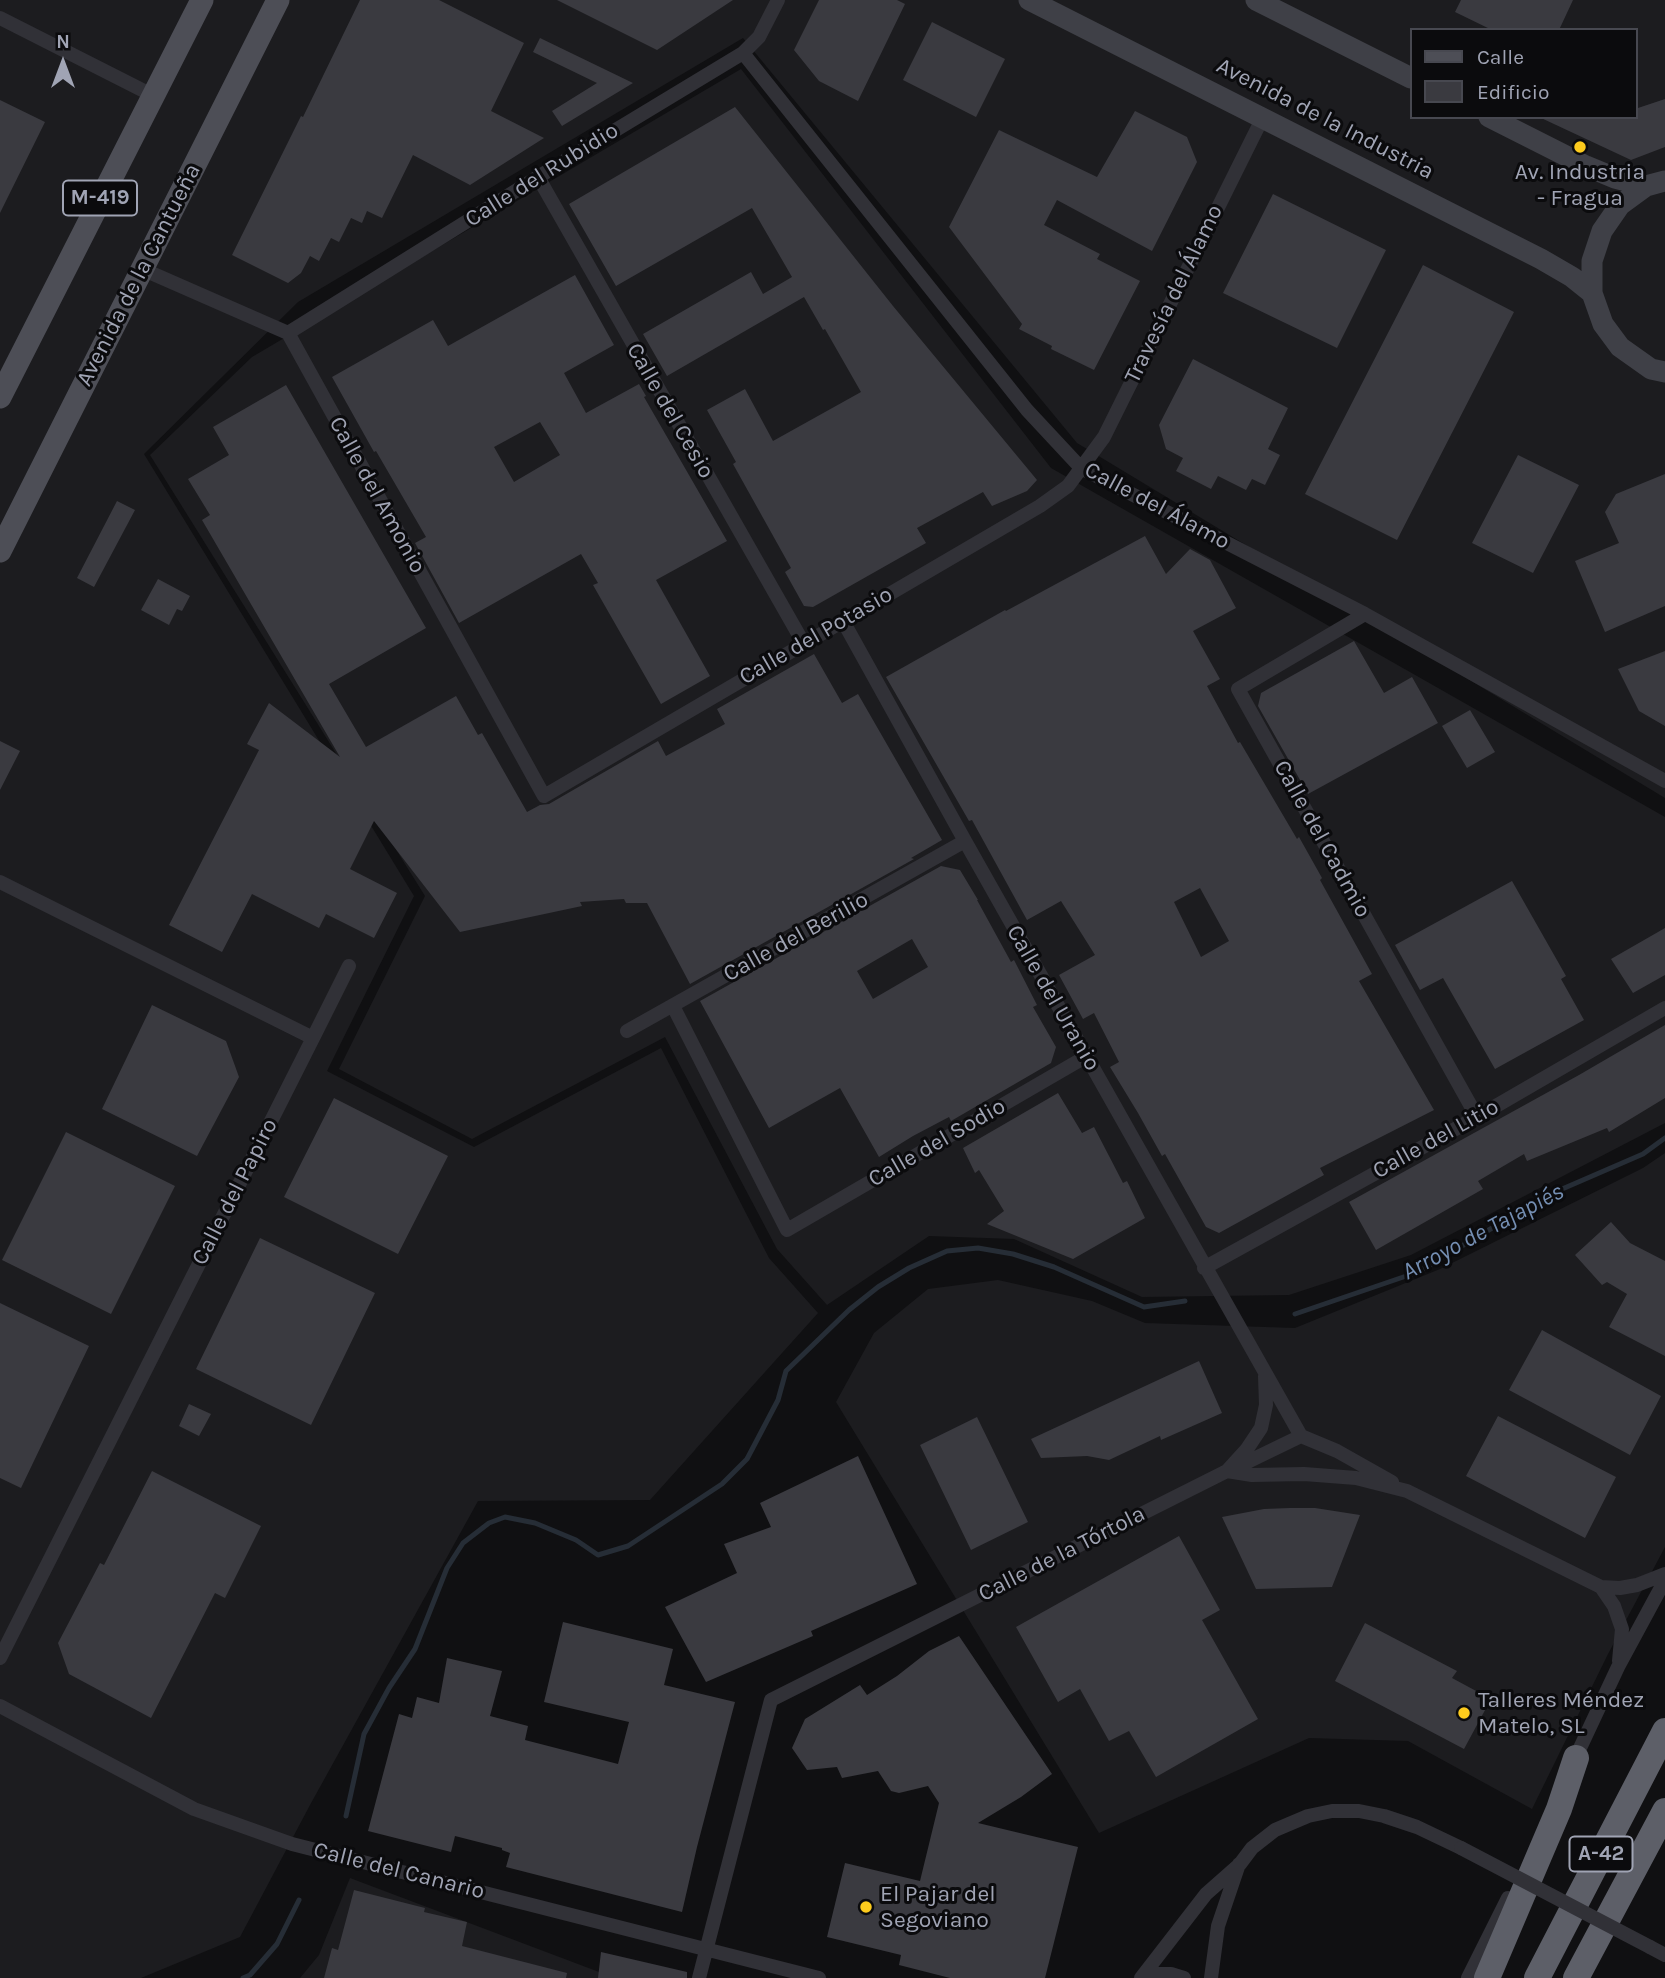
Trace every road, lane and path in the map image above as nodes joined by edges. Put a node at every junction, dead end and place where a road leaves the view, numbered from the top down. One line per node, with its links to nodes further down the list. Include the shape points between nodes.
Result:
1 (202, 0): 9 (main road, M-419)
2 (278, 0): 14 (main road, Avenida de la Cantueña / M-419)
3 (778, 0): 7 (street, Calle del Rubidio, via 759,37)
4 (1029, 0): 10 (street, Avenida de la Industria)
5 (1256, 0): 8 (street)
6 (0, 18): 9 (street)
7 (743, 53): 12 (street, Calle del Rubidio); 19 (street, Calle del Álamo, via 1018,399)
8 (1410, 77)
9 (152, 95): 18 (main road, M-419)
10 (1263, 117): 15 (street, Avenida de la Industria, via 1541,259); 19 (street, Travesía del Álamo, via 1104,437)
11 (1493, 119): 13 (street, via 1615,178)
12 (538, 177): 16 (street, Calle del Rubidio); 23 (street, Calle del Cesio)
13 (1656, 184): 15 (street, via 1620,205 1601,231 1592,261)
14 (142, 268): 16 (street); 20 (main road, Avenida de la Cantueña / M-419)
15 (1592, 293): 17 (street, via 1603,324 1620,347 1651,369)
16 (288, 333): 25 (street, Calle del Amonio)
17 (1665, 372)
18 (0, 397)
19 (1081, 468): 21 (street, Calle del Álamo); 22 (street, Calle del Potasio, via 1068,486 1040,506)
20 (0, 551)
21 (1365, 614): 24 (street, Calle del Álamo); 34 (street, Calle del Cadmio, via 1238,689)
22 (843, 621): 23 (street, Calle del Potasio); 26 (street, Calle del Uranio)
23 (804, 644): 25 (street, Calle del Potasio)
24 (1665, 781)
25 (544, 796)
26 (965, 841): 29 (street, Calle del Berilio); 33 (street, Calle del Uranio)
27 (0, 882): 32 (street)
28 (349, 966): 32 (street, Calle del Papiro)
29 (673, 1006): 31 (street, Calle del Berilio); 33 (street, Calle del Sodio, via 788,1230)
30 (1665, 1008): 34 (street, Calle del Litio)
31 (627, 1031)
32 (313, 1038): 43 (street, Calle del Papiro)
33 (1087, 1056): 35 (street, Calle del Uranio)
34 (1477, 1117): 35 (street, Calle del Litio)
35 (1205, 1268): 36 (street, Calle del Uranio)
36 (1265, 1375): 37 (street, Calle del Uranio); 38 (street, via 1261,1428)
37 (1301, 1436): 38 (street, Calle de la Tórtola); 39 (street)
38 (1227, 1471): 39 (street, via 1356,1478); 51 (street, Calle de la Tórtola, via 772,1700)
39 (1407, 1491): 42 (street)
40 (1665, 1574): 42 (street, via 1637,1585)
41 (1665, 1580): 44 (street)
42 (1601, 1587): 44 (street, via 1614,1605 1622,1629)
43 (0, 1658)
44 (1618, 1667): 47 (street)
45 (0, 1706): 51 (street, Calle del Canario, via 194,1809 292,1844)
46 (1665, 1731): 60 (highway, A-42)
47 (1576, 1758): 58 (street); 59 (highway)
48 (1665, 1811): 50 (highway, A-42)
49 (1240, 1864): 52 (street, bridge, via 1275,1830 1308,1816 1332,1811 1384,1816 1461,1848); 55 (street, via 1206,1894); 57 (street, via 1218,1926)
50 (1611, 1916): 61 (highway, A-42); 62 (highway)
51 (706, 1948): 53 (street, Calle de la Tórtola); 54 (street, Calle del Canario)
52 (1665, 1955)
53 (699, 1978)
54 (819, 1978)
55 (1142, 1978): 56 (street, via 1171,1974)
56 (1184, 1978)
57 (1212, 1978)
58 (1468, 1978)
59 (1487, 1978)
60 (1537, 1978)
61 (1576, 1978)
62 (1586, 1978)

